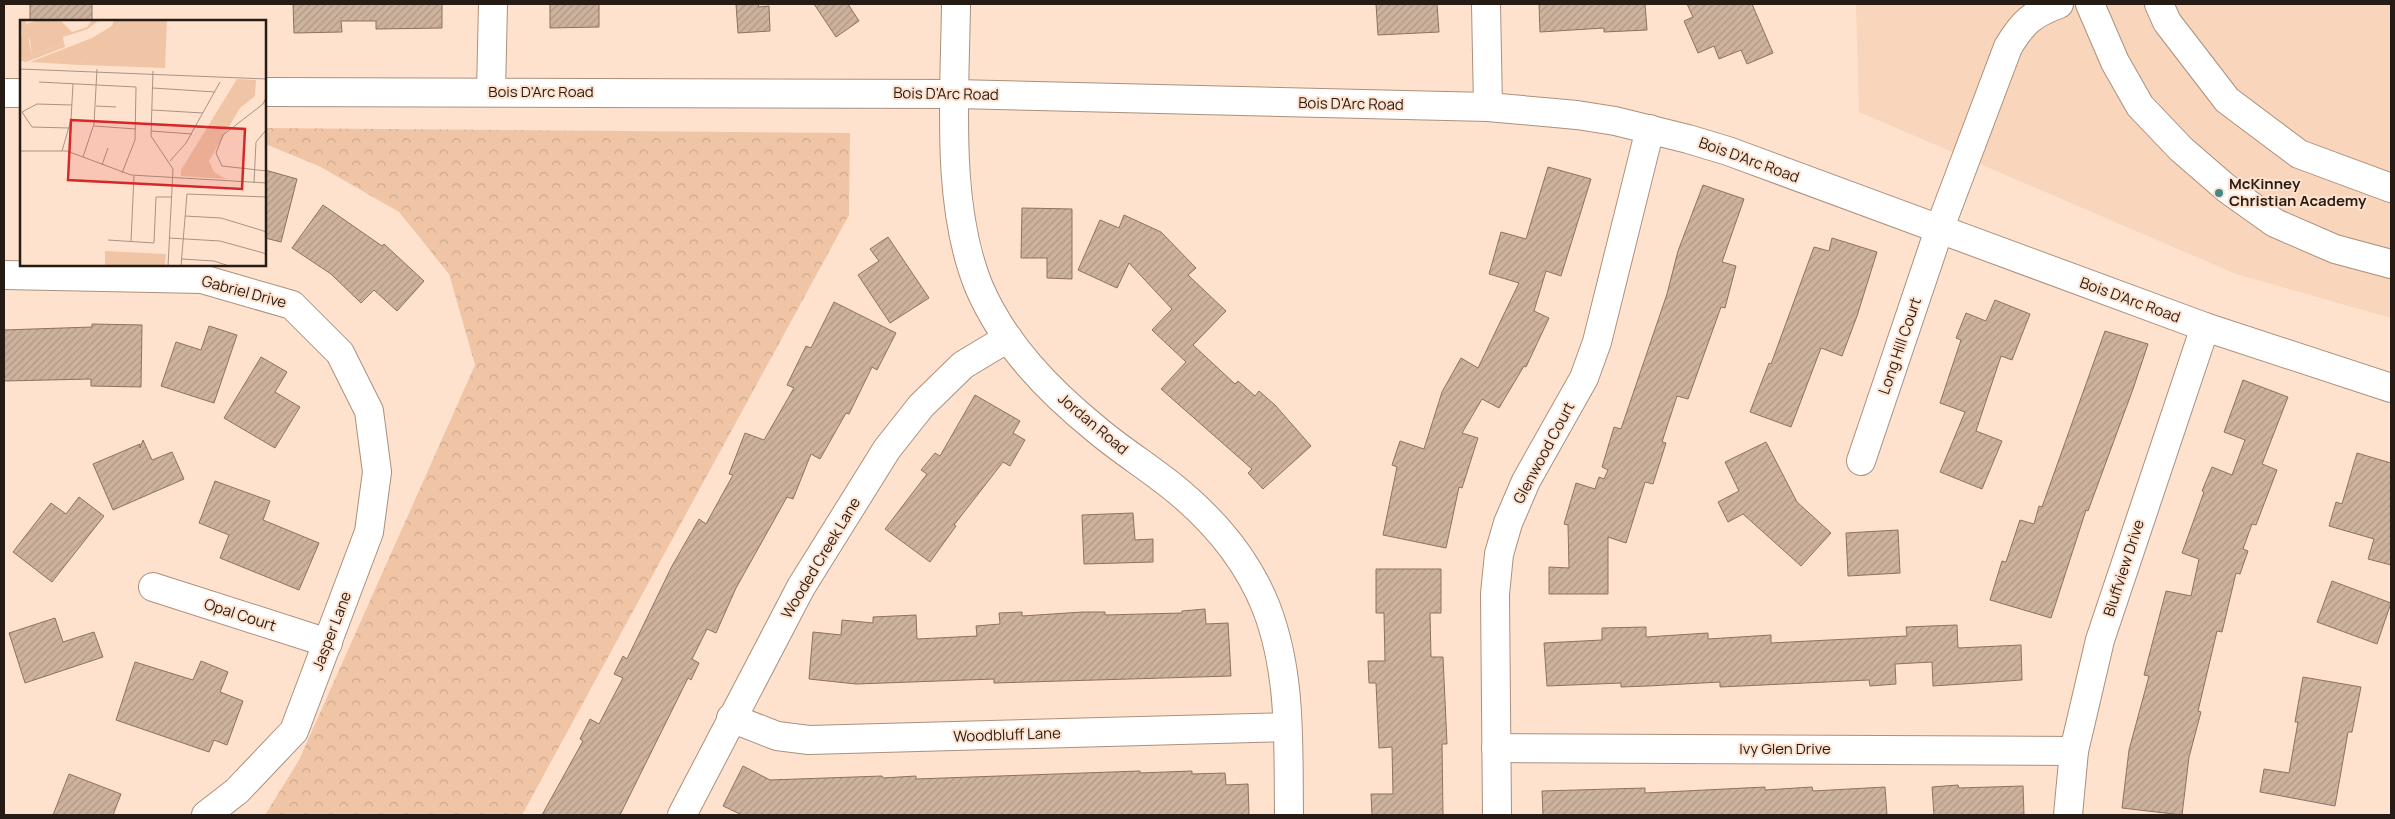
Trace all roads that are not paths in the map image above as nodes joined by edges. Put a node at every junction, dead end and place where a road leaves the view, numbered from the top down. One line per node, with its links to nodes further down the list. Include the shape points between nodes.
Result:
1 (493, 4): 8 (street)
2 (956, 4): 11 (street, Jordan Road)
3 (1486, 4): 12 (street)
4 (2059, 4): 15 (street, Long Hill Court, via 2038,12 2026,21 2008,46)
5 (2090, 4): 16 (street, via 2115,62 2140,106 2181,149 2226,188 2275,223 2336,249)
6 (2159, 4): 14 (street, via 2167,22 2227,100 2299,154)
7 (266, 92): 8 (street, Bois D'Arc Road)
8 (491, 92): 11 (street, Bois D'Arc Road)
9 (4, 93): 10 (street)
10 (20, 93)
11 (955, 94): 12 (street, Bois D'Arc Road); 19 (street, Jordan Road, via 960,220 980,289)
12 (1488, 107): 13 (street, Bois D'Arc Road, via 1577,115)
13 (1650, 129): 15 (street, Bois D'Arc Road, via 1728,151); 27 (street, Glenwood Court, via 1597,342 1584,378 1526,481 1499,554 1495,594)
14 (2391, 188)
15 (1939, 230): 18 (street, Bois D'Arc Road); 22 (street, Long Hill Court)
16 (2391, 264)
17 (4, 274): 21 (street, Gabriel Drive, via 202,279 292,305 340,353)
18 (2205, 327): 20 (street, Bois D'Arc Road); 28 (street, Bluffview Drive, via 2100,640)
19 (1008, 338): 25 (street, Wooded Creek Lane, via 963,365 920,406 887,450 801,588); 26 (street, Jordan Road, via 1042,382 1097,431 1179,492 1214,525 1241,559 1265,606 1281,659)
20 (2391, 388)
21 (369, 411): 24 (street, Jasper Lane, via 377,472 370,532)
22 (1861, 461)
23 (153, 587): 24 (street, Opal Court)
24 (328, 643): 29 (street, Jasper Lane, via 294,731 237,791)
25 (731, 718): 26 (street, Woodbluff Lane, via 777,736 809,740); 30 (street, Wooded Creek Lane)
26 (1287, 727): 31 (street, Jordan Road)
27 (1496, 748): 28 (street, Ivy Glen Drive); 32 (street, Glenwood Court)
28 (2074, 751): 33 (street, Bluffview Drive)
29 (206, 815)
30 (682, 815)
31 (1289, 815)
32 (1497, 815)
33 (2068, 815)

